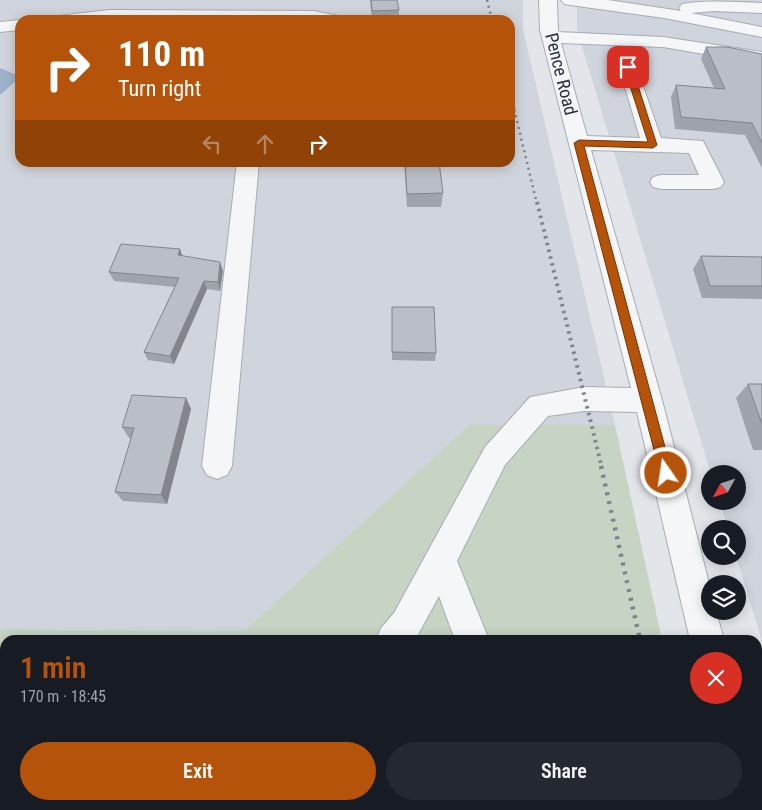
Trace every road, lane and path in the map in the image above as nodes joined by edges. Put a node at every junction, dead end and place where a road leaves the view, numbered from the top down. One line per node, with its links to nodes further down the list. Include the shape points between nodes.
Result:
1 (548, 0): 9 (street, Pence Road)
2 (570, 0): 3 (street)
3 (603, 2): 5 (street)
4 (762, 8): 5 (street, via 714,6)
5 (664, 14): 8 (street)
6 (15, 26): 7 (street)
7 (0, 27)
8 (762, 32)
9 (551, 37): 10 (street, via 663,42); 12 (street, Pence Road)
10 (762, 58)
11 (628, 67): 13 (street)
12 (579, 143): 13 (street); 16 (street, Pence Road)
13 (653, 145): 15 (street, via 696,146 713,182)
14 (247, 167): 17 (street)
15 (661, 182)
16 (648, 400): 18 (street, via 584,400 540,405 495,456); 21 (street, Pence Road)
17 (217, 466)
18 (441, 561): 19 (street); 20 (street)
19 (397, 635)
20 (470, 635)
21 (706, 635)

